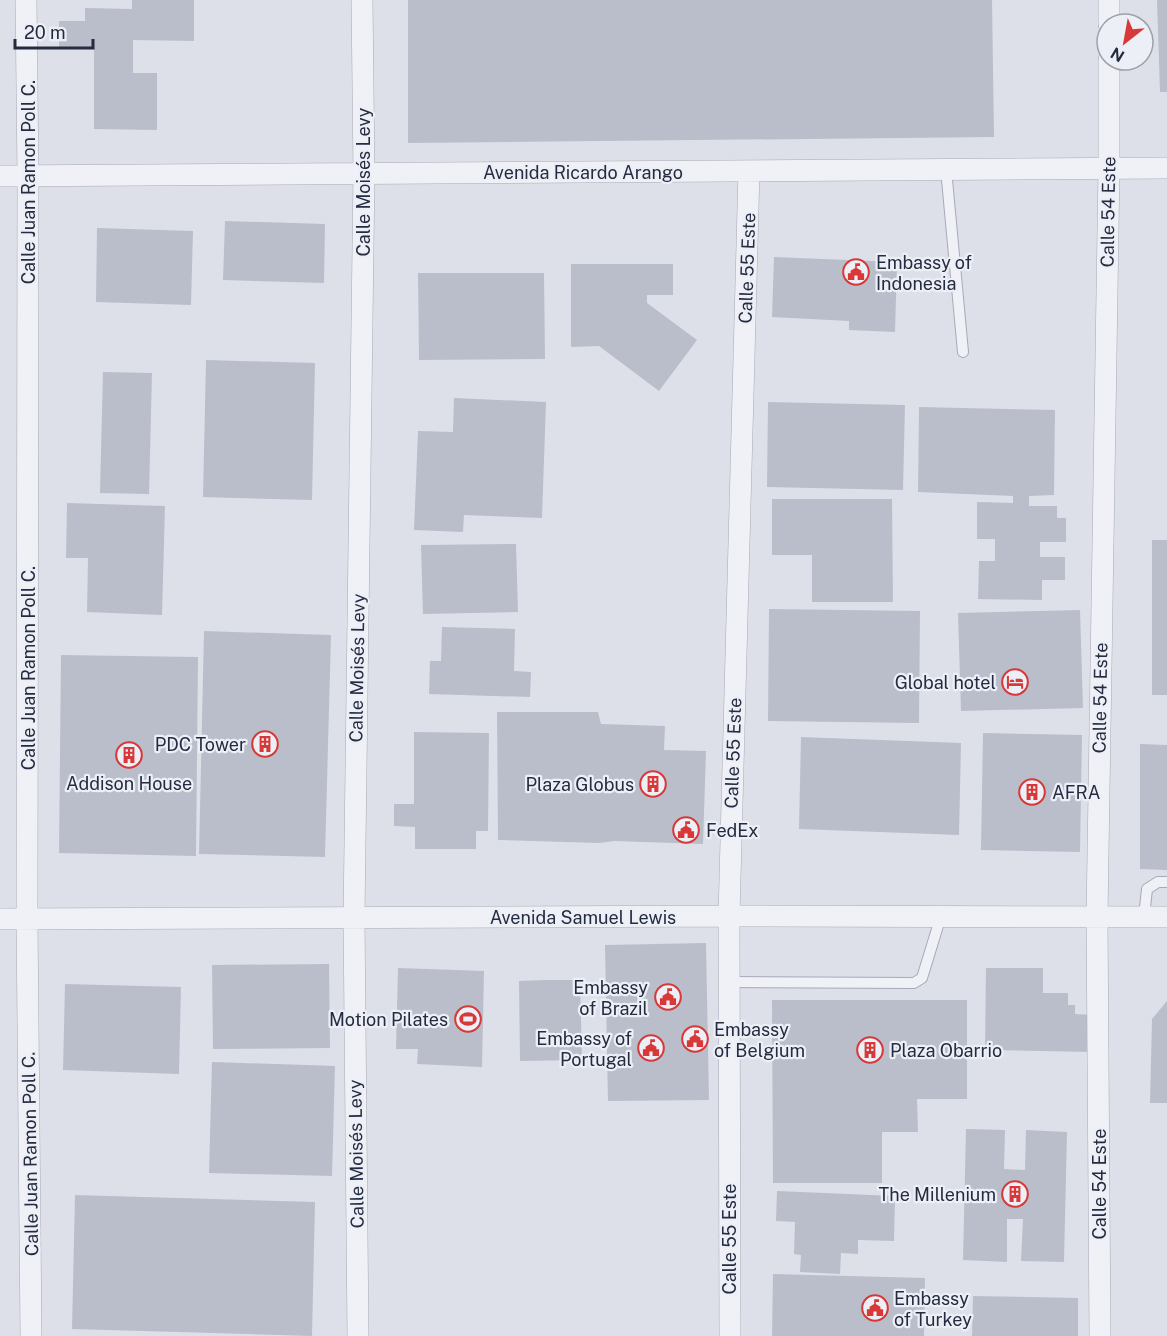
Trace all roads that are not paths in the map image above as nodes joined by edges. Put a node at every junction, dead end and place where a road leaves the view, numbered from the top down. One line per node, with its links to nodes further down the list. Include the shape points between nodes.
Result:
1 (26, 0): 10 (street, Calle Juan Ramon Poll C.)
2 (362, 0): 8 (street, Calle Moisés Levy)
3 (1109, 72): 4 (street, Calle 54 Este)
4 (1109, 168): 5 (street, Avenida Ricardo Arango); 6 (street, Avenida Ricardo Arango); 15 (street, Calle 54 Este)
5 (1167, 168)
6 (946, 169): 7 (street, Avenida Ricardo Arango); 11 (lane)
7 (749, 171): 8 (street, Avenida Ricardo Arango); 13 (street, Calle 55 Este)
8 (364, 173): 10 (street, Avenida Ricardo Arango); 18 (street, Calle Moisés Levy)
9 (0, 176): 10 (street, Avenida Ricardo Arango)
10 (28, 176): 20 (street, Calle Juan Ramon Poll C.)
11 (963, 352)
12 (1167, 882): 16 (lane, via 1147,889)
13 (729, 916): 14 (street, Avenida Samuel Lewis); 18 (street, Avenida Samuel Lewis); 21 (street, Calle 55 Este)
14 (941, 916): 15 (street, Avenida Samuel Lewis); 21 (lane, via 922,978 914,983)
15 (1097, 916): 16 (street, Avenida Samuel Lewis); 25 (street, Calle 54 Este)
16 (1144, 917): 17 (street, Avenida Samuel Lewis)
17 (1167, 917)
18 (354, 918): 20 (street, Avenida Samuel Lewis); 23 (street, Calle Moisés Levy)
19 (0, 919): 20 (street, Avenida Samuel Lewis)
20 (27, 919): 22 (street, Calle Juan Ramon Poll C.)
21 (729, 982): 24 (street, Calle 55 Este)
22 (31, 1336)
23 (358, 1336)
24 (730, 1336)
25 (1100, 1336)

